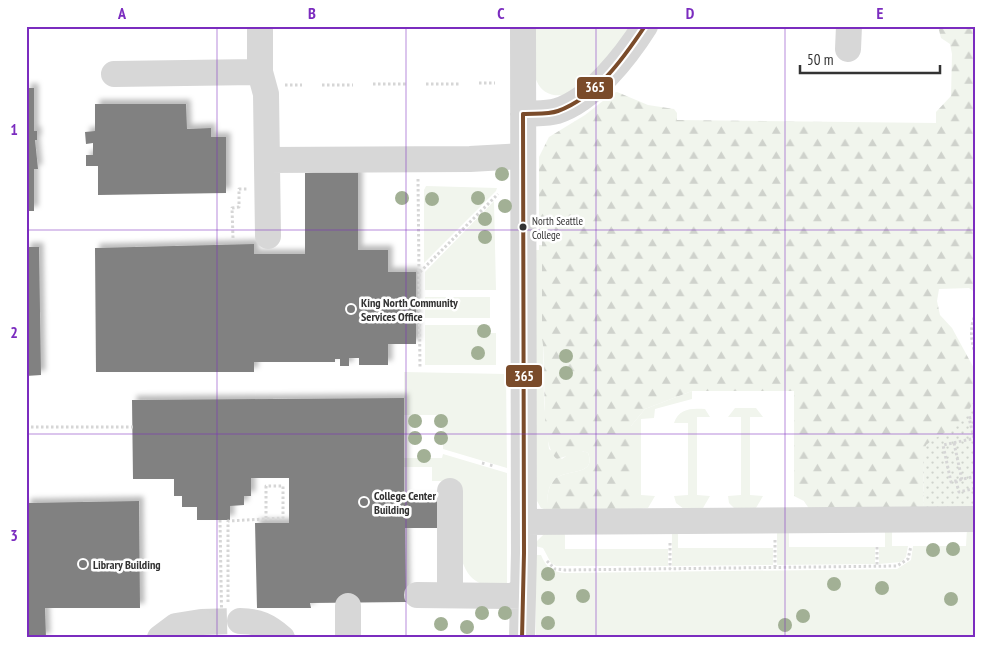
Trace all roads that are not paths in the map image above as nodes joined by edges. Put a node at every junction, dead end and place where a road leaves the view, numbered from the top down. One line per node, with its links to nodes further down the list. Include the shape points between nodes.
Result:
1 (260, 26): 4 (lane)
2 (523, 26): 6 (lane)
3 (645, 26): 6 (lane, via 618,64 578,101 557,111)
4 (260, 72): 5 (lane); 8 (lane, via 266,94)
5 (114, 74)
6 (523, 114): 7 (lane)
7 (523, 156): 8 (lane); 12 (lane)
8 (267, 160): 9 (lane)
9 (268, 236)
10 (450, 490): 14 (lane)
11 (976, 519): 12 (lane)
12 (524, 522): 15 (lane)
13 (417, 595): 14 (lane)
14 (450, 595): 15 (lane)
15 (522, 596): 22 (lane)
16 (348, 606): 21 (lane)
17 (230, 620): 20 (lane, via 254,621 269,627)
18 (201, 622): 19 (lane, via 176,626)
19 (160, 638)
20 (282, 638)
21 (348, 638)
22 (522, 638)

